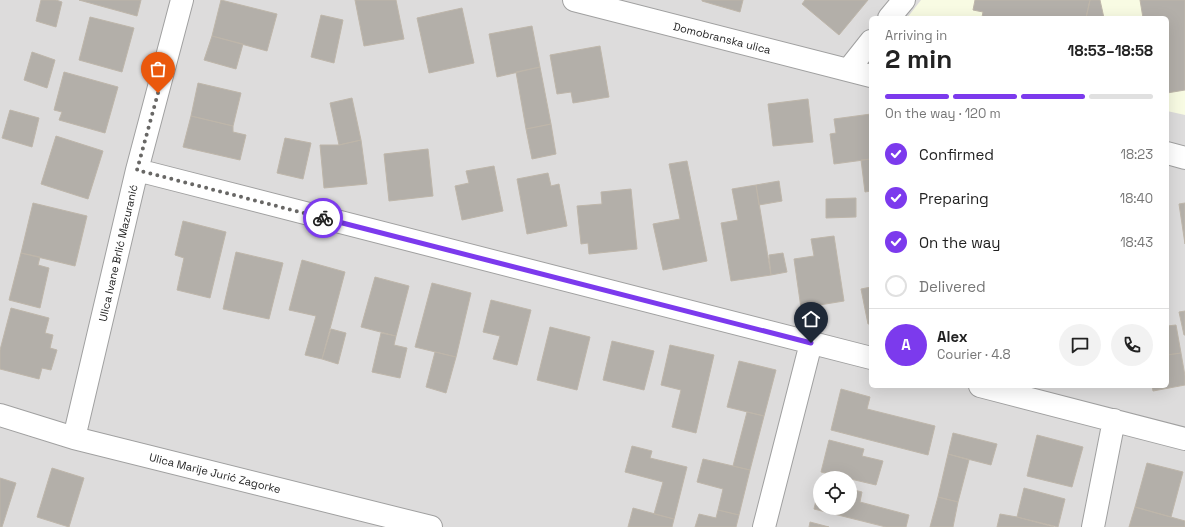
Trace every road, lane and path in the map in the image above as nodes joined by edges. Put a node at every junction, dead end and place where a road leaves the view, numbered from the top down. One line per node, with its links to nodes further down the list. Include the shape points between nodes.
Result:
1 (182, 0): 10 (street, Ulica Ivane Brlić Mazuranić)
2 (574, 0): 6 (street, Domobranska ulica)
3 (904, 0): 4 (street)
4 (891, 16)
5 (869, 44): 6 (street)
6 (848, 70): 7 (street, Domobranska ulica)
7 (869, 75)
8 (1169, 154): 9 (street)
9 (1185, 158)
10 (137, 170): 11 (street); 17 (street, Ulica Ivane Brlić Mazuranić)
11 (811, 343): 12 (street); 20 (street)
12 (869, 358)
13 (997, 388): 14 (street)
14 (1014, 390): 16 (street)
15 (0, 415): 17 (street, Ulica Marije Jurić Zagorke)
16 (1114, 420): 18 (street); 21 (street)
17 (74, 438): 19 (street, Ulica Marije Jurić Zagorke)
18 (1185, 439)
19 (431, 527)
20 (764, 527)
21 (1093, 527)

